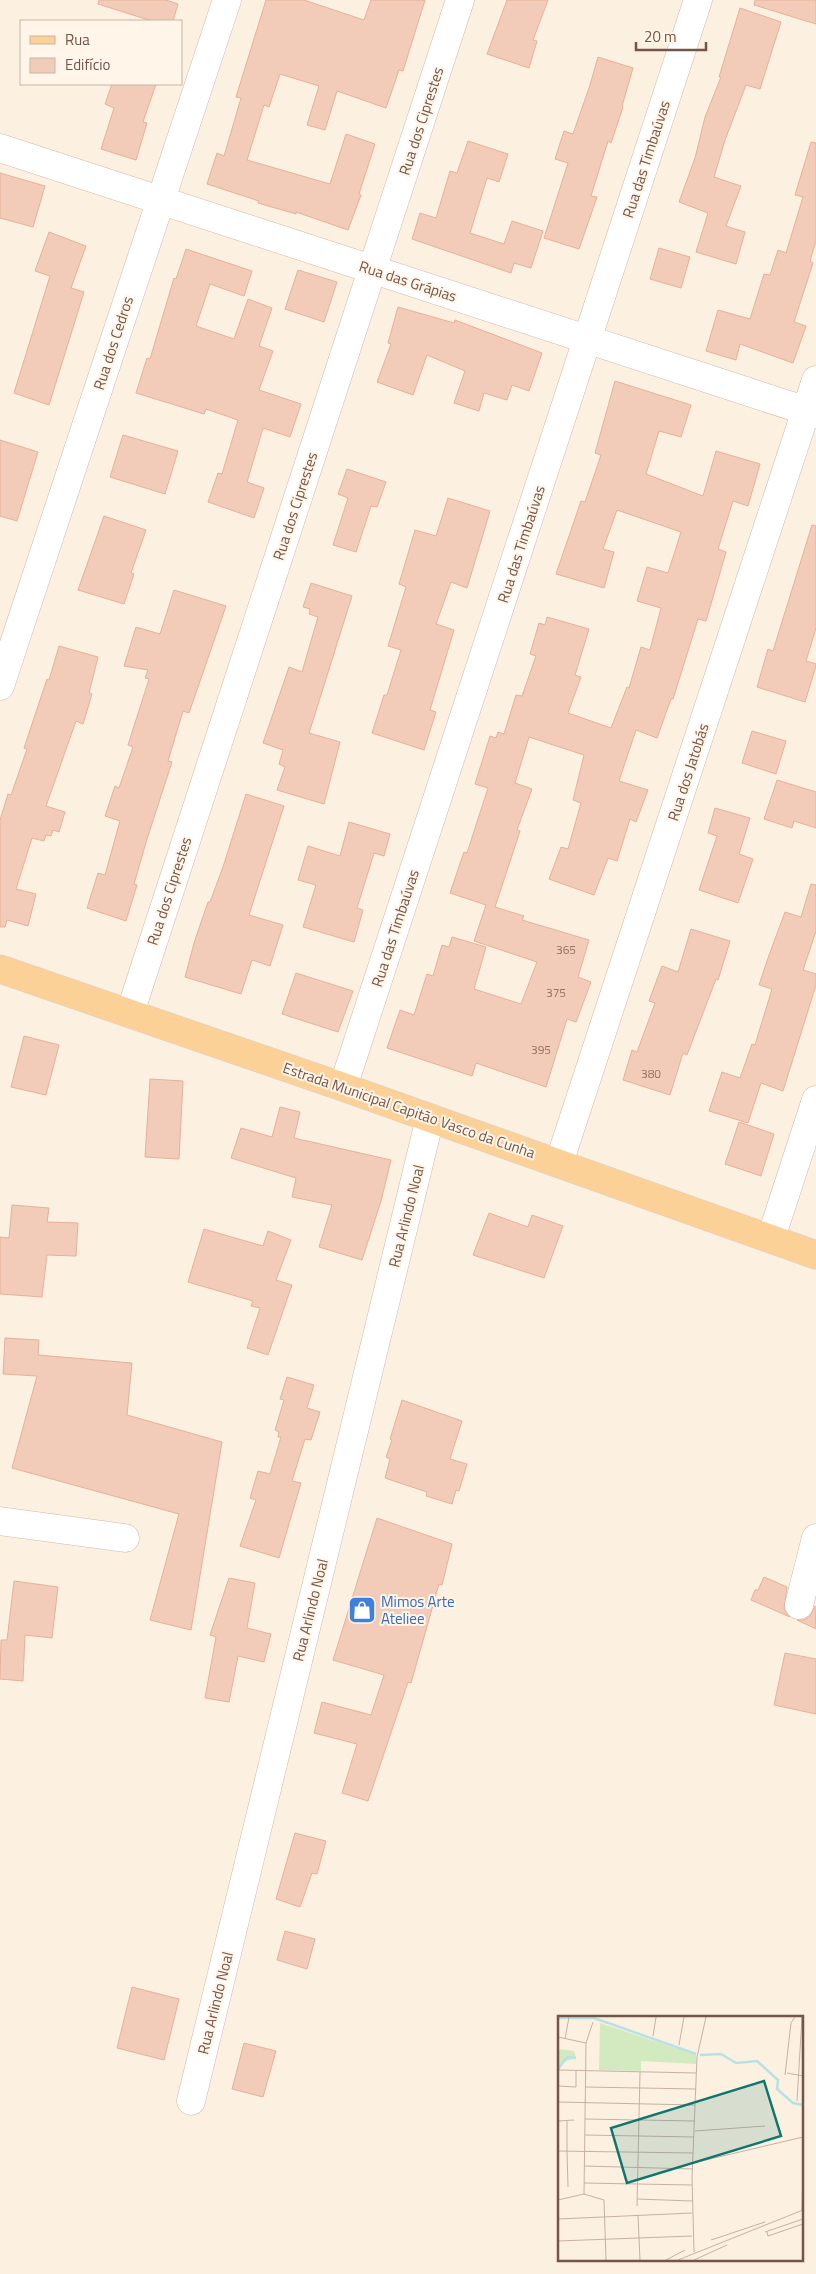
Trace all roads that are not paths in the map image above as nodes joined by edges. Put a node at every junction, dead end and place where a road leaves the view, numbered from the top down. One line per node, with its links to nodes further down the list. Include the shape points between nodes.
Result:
1 (227, 0): 5 (street, Rua dos Cedros)
2 (460, 0): 6 (street, Rua dos Ciprestes)
3 (698, 0): 7 (street, Rua das Timbaúvas)
4 (0, 148): 5 (street, Rua das Grápias)
5 (161, 200): 6 (street, Rua das Grápias); 10 (street, Rua dos Cedros)
6 (372, 269): 7 (street, Rua das Grápias); 12 (street, Rua dos Ciprestes)
7 (587, 340): 9 (street, Rua das Grápias); 13 (street, Rua das Timbaúvas)
8 (816, 380): 9 (street, Rua dos Jatobás)
9 (811, 413): 16 (street, Rua dos Jatobás)
10 (0, 686)
11 (0, 969): 12 (main road, Estrada Municipal Capitão Vasco da Cunha)
12 (130, 1013): 13 (main road, Estrada Municipal Capitão Vasco da Cunha)
13 (343, 1087): 15 (main road, Estrada Municipal Capitão Vasco da Cunha)
14 (816, 1100): 17 (street)
15 (430, 1118): 16 (main road, Estrada Municipal Capitão Vasco da Cunha); 23 (street, Rua Arlindo Noal)
16 (559, 1163): 17 (main road, Estrada Municipal Capitão Vasco da Cunha)
17 (770, 1238): 18 (main road, Estrada Municipal Capitão Vasco da Cunha)
18 (816, 1255)
19 (0, 1521): 20 (street)
20 (125, 1538)
21 (816, 1538): 22 (street)
22 (799, 1605)
23 (191, 2102)

